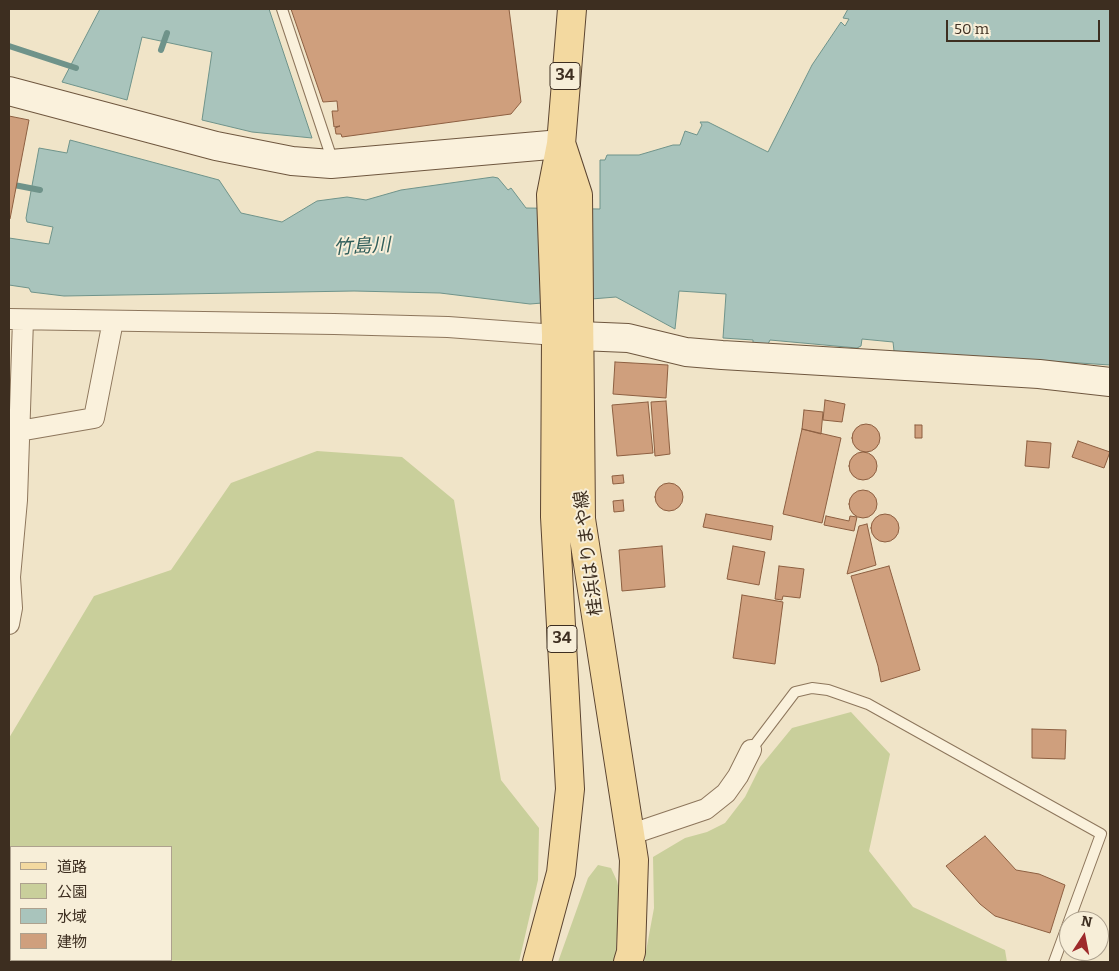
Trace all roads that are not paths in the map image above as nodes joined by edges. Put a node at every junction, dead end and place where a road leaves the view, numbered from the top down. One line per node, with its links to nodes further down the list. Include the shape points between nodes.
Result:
1 (282, 9): 5 (lane)
2 (572, 9): 4 (main road, 桂浜はりまや線 / 34)
3 (9, 91): 5 (street, via 258,156)
4 (562, 144): 5 (street); 8 (main road, 桂浜はりまや線 / 34, via 551,194 565,205)
5 (334, 164)
6 (16, 320): 7 (street); 10 (street)
7 (113, 322): 8 (street, via 419,326); 10 (street, via 94,418)
8 (567, 324): 9 (street, via 686,352 1039,374); 13 (main road, 桂浜はりまや線 / 34, via 580,518); 14 (main road, 桂浜はりまや線 / 34, via 556,517 570,789 561,873)
9 (1110, 382)
10 (19, 431): 11 (street)
11 (9, 624)
12 (751, 750): 13 (street, via 726,793 706,809); 16 (lane, via 795,692 812,688 828,690 868,704 1101,834)
13 (629, 835): 15 (main road, 桂浜はりまや線 / 34, via 634,860)
14 (537, 962)
15 (628, 962)
16 (1054, 962)

